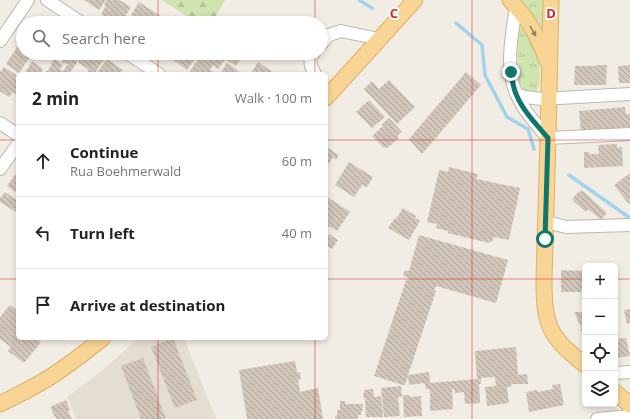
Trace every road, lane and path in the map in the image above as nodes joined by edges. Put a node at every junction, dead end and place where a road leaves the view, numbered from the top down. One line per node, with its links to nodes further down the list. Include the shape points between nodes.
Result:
1 (28, 0): 6 (street)
2 (47, 0): 7 (street)
3 (551, 0): 14 (main road)
4 (414, 1): 10 (main road)
5 (513, 4): 14 (main road, one-way to 14, via 534,32); 17 (street, via 510,48 511,72)
6 (17, 16)
7 (71, 16)
8 (16, 18): 11 (street)
9 (328, 36): 10 (street, via 340,30)
10 (380, 39): 19 (main road)
11 (0, 41)
12 (137, 60): 15 (street)
13 (310, 60): 16 (street)
14 (550, 68): 20 (main road)
15 (155, 72)
16 (315, 72)
17 (516, 94): 20 (street, via 534,99); 24 (street, via 524,109)
18 (630, 94): 20 (street)
19 (328, 95)
20 (549, 98): 24 (main road)
21 (0, 124): 22 (street)
22 (16, 134)
23 (630, 134): 24 (street)
24 (548, 138): 27 (main road)
25 (16, 147): 26 (street)
26 (0, 169)
27 (546, 220): 29 (street); 30 (main road)
28 (630, 225): 29 (street)
29 (566, 228): 30 (street)
30 (545, 239): 32 (main road, via 544,300 551,330 567,350)
31 (101, 340): 36 (main road, via 42,382)
32 (582, 362)
33 (630, 372): 34 (street)
34 (618, 373)
35 (618, 395): 37 (main road)
36 (0, 404)
37 (630, 405)
38 (630, 416): 39 (street)
39 (597, 419)

